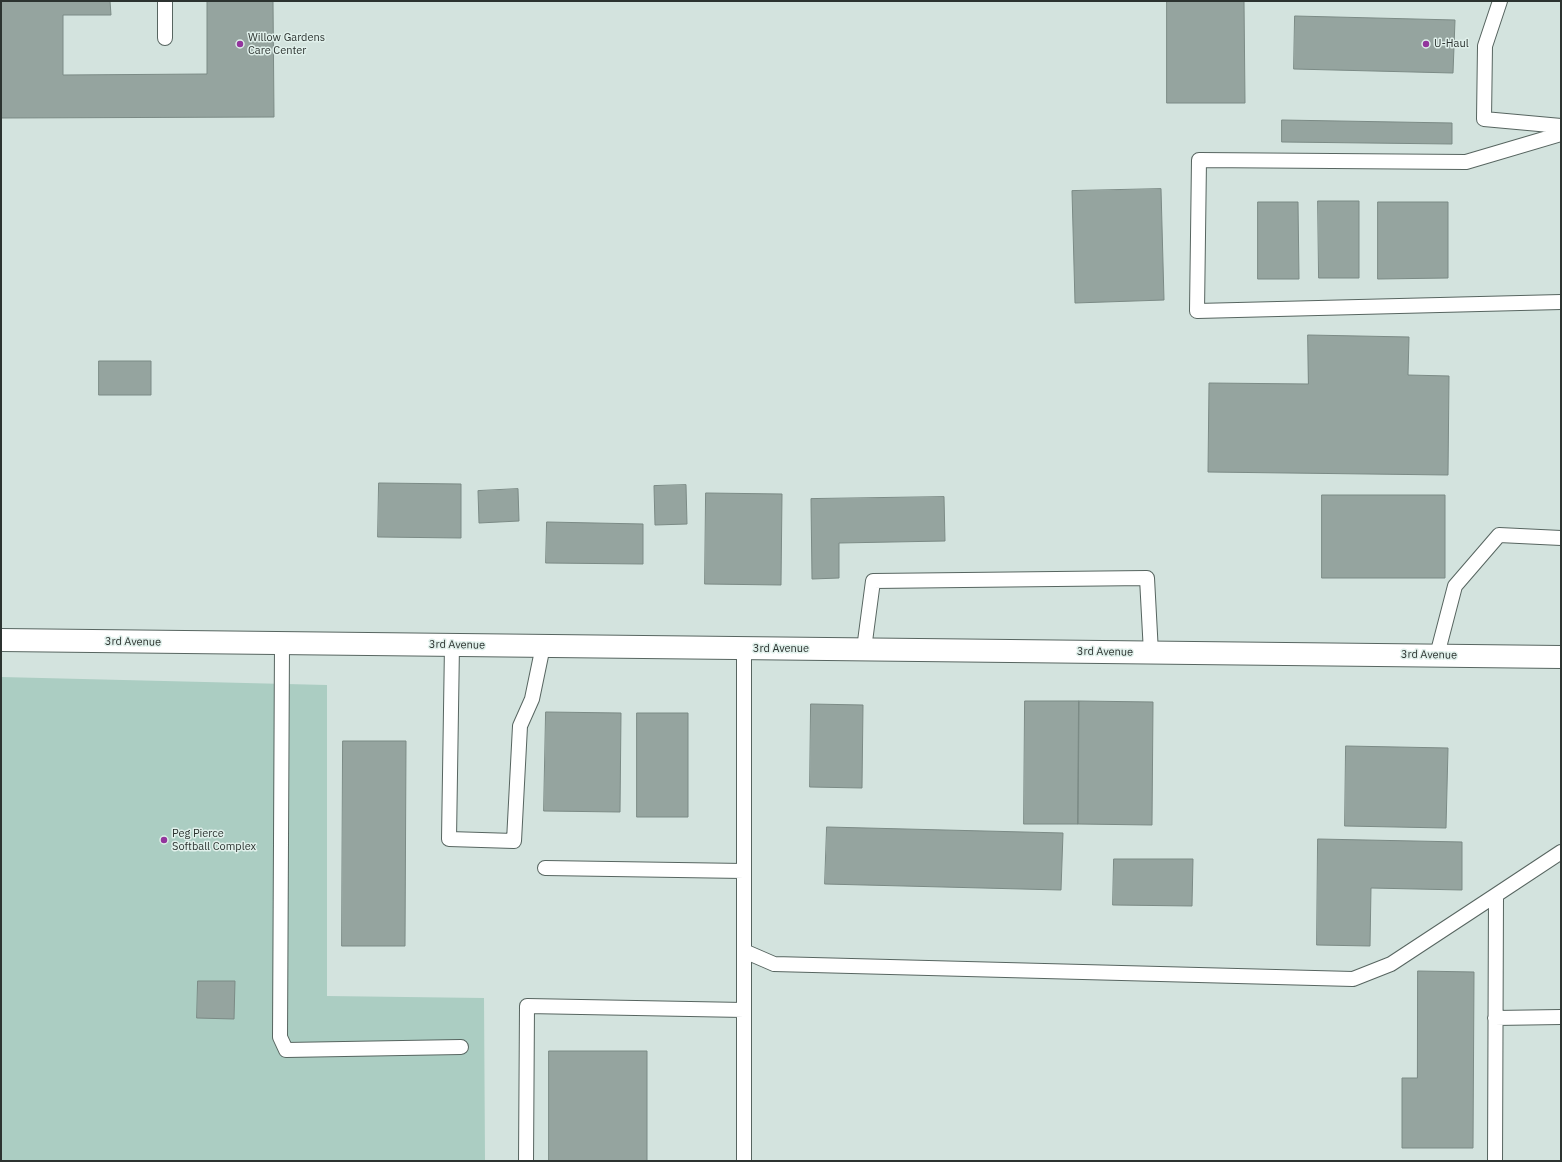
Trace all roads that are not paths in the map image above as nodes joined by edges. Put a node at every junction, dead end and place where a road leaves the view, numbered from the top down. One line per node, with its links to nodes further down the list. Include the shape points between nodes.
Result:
1 (164, 1): 3 (lane)
2 (1500, 1): 4 (lane, via 1485,46 1484,119)
3 (165, 38)
4 (1561, 126)
5 (1561, 134): 6 (lane, via 1466,162 1199,160 1197,311)
6 (1561, 302)
7 (1561, 538): 15 (lane, via 1499,535 1455,586)
8 (1, 640): 9 (street, 3rd Avenue)
9 (282, 644): 10 (street, 3rd Avenue); 25 (lane, via 280,1037 286,1050)
10 (452, 645): 11 (street, 3rd Avenue); 11 (lane, via 449,839 514,841 520,726 532,699)
11 (543, 646): 12 (street, 3rd Avenue)
12 (744, 648): 13 (street, 3rd Avenue); 19 (lane)
13 (864, 649): 14 (street, 3rd Avenue); 14 (lane, via 873,581 1148,578)
14 (1151, 653): 15 (street, 3rd Avenue)
15 (1437, 655): 16 (street, 3rd Avenue)
16 (1561, 657)
17 (1561, 852): 20 (lane)
18 (546, 868): 19 (lane)
19 (744, 871): 21 (lane)
20 (1496, 895): 21 (lane, via 1391,964 1353,979 774,964); 24 (lane)
21 (744, 951): 22 (lane)
22 (744, 1010): 26 (lane, via 527,1006); 27 (lane)
23 (1561, 1017): 24 (lane)
24 (1495, 1018): 28 (lane)
25 (461, 1047)
26 (526, 1161)
27 (744, 1161)
28 (1495, 1161)

